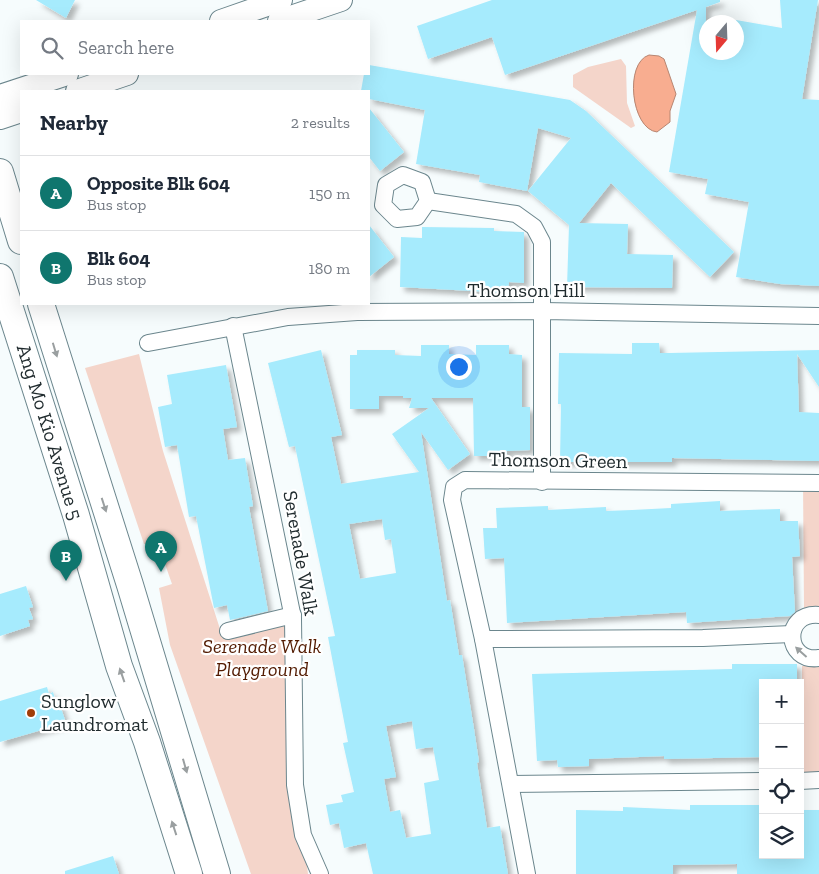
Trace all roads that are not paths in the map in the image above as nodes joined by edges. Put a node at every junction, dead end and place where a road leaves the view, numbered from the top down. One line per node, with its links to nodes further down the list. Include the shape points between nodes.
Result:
1 (281, 0): 3 (main road)
2 (341, 0): 5 (main road)
3 (250, 15): 4 (main road)
4 (226, 20)
5 (282, 20)
6 (64, 75): 9 (main road)
7 (124, 75): 8 (main road)
8 (80, 90)
9 (0, 96)
10 (20, 111): 11 (main road)
11 (0, 118)
12 (0, 172): 14 (main road)
13 (428, 201): 17 (street, via 516,214 534,227 542,242)
14 (20, 238)
15 (0, 277): 33 (main road, Ang Mo Kio Avenue 5, one-way to 15, via 119,666 76,515)
16 (41, 305): 34 (main road, Ang Mo Kio Avenue 5, one-way to 34)
17 (543, 311): 18 (street, Thomson Hill); 19 (street, Thomson Hill, via 357,312 288,317); 21 (street)
18 (819, 316)
19 (233, 326): 20 (street); 23 (street, Serenade Walk)
20 (148, 343)
21 (542, 482): 22 (street, Thomson Green); 27 (street, Thomson Green, via 465,480 454,487 452,500)
22 (819, 483)
23 (293, 615): 25 (street); 35 (street, Serenade Walk, via 295,785 303,835)
24 (819, 615): 26 (street, via 805,616 798,621)
25 (228, 631)
26 (792, 634): 27 (street, via 703,638); 28 (street, one-way to 26, via 801,654 796,649)
27 (483, 639): 32 (street, Thomson Green)
28 (819, 658)
29 (819, 780): 31 (street)
30 (759, 781): 32 (street)
31 (804, 781)
32 (511, 784): 36 (street, Thomson Green)
33 (189, 874)
34 (217, 874)
35 (320, 874)
36 (527, 874)

